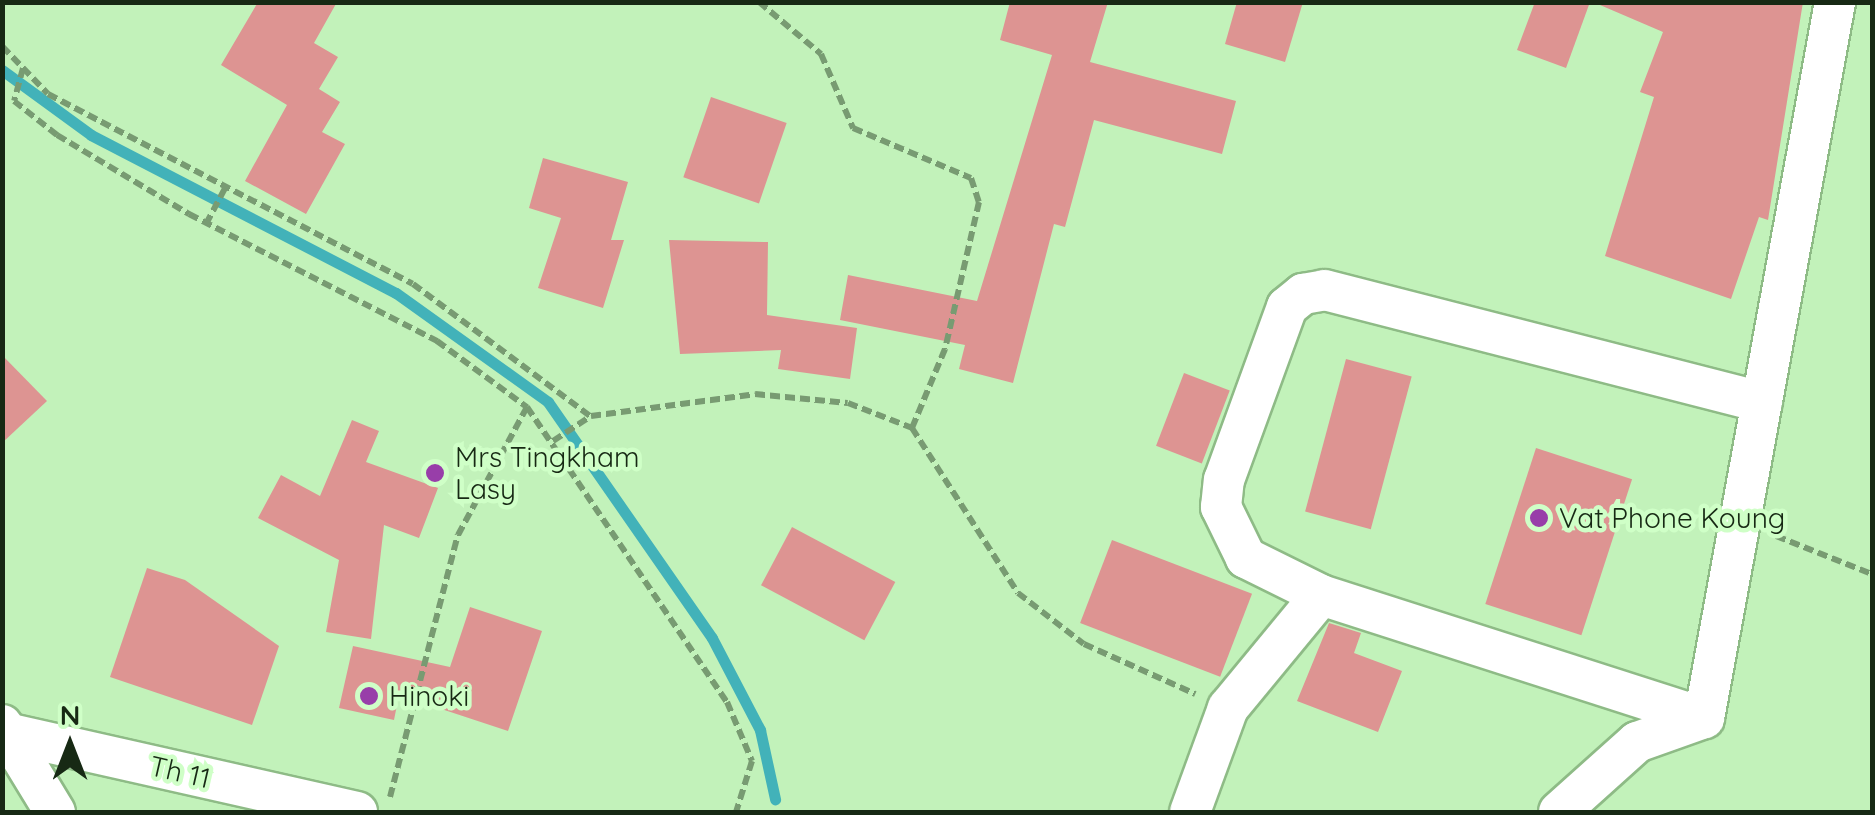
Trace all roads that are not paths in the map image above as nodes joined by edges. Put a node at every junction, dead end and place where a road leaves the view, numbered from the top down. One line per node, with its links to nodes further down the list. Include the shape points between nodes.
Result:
1 (1835, 2): 2 (street)
2 (1762, 402): 3 (street, via 1326,290 1303,294 1287,307 1221,507 1246,558); 4 (street)
3 (1320, 595): 4 (street); 8 (street, via 1228,708)
4 (1704, 718): 9 (street, via 1636,742)
5 (4, 730): 6 (street); 7 (street, Th 11)
6 (55, 812)
7 (357, 812)
8 (1190, 812)
9 (1560, 812)

